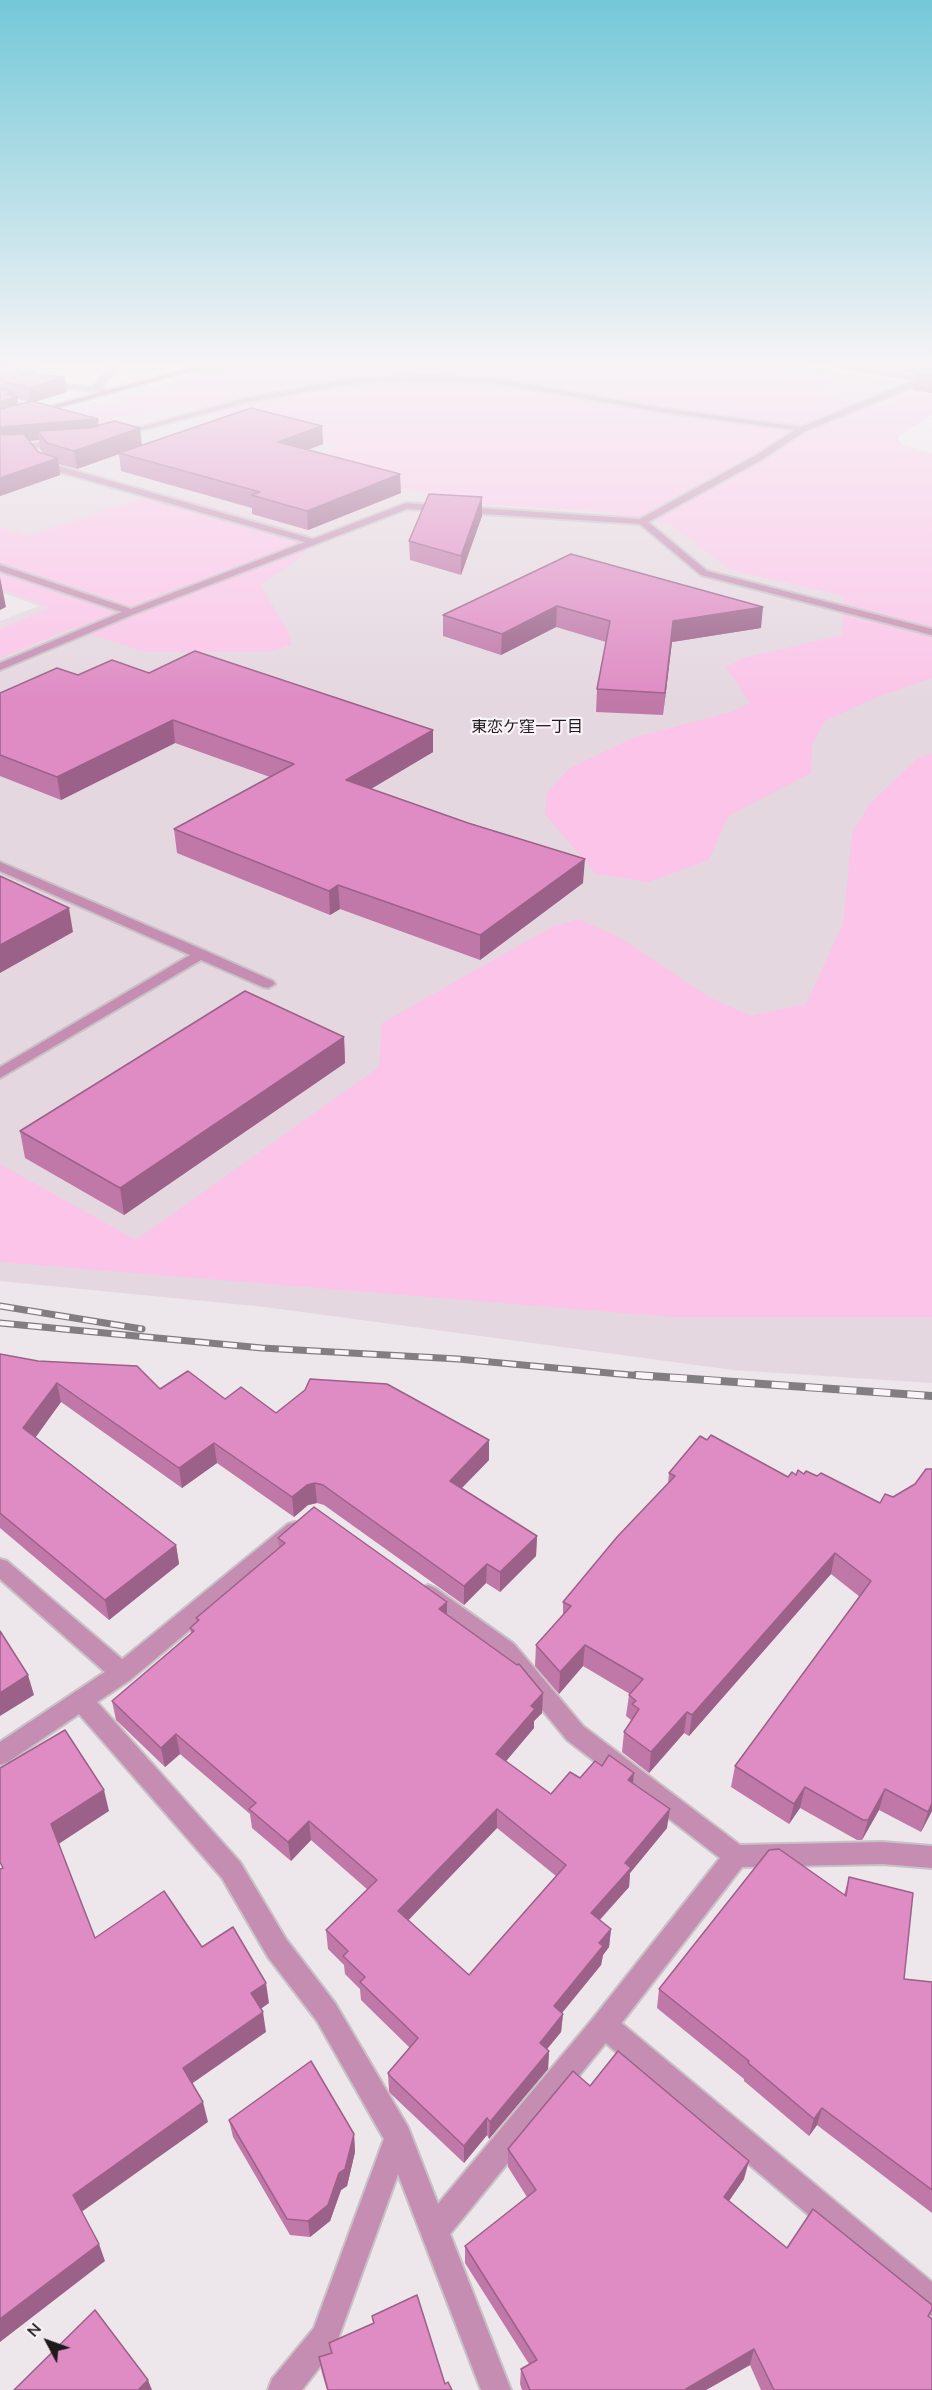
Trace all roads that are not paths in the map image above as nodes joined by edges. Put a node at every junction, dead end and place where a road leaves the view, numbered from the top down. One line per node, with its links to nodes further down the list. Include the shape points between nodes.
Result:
1 (89, 478): 4 (street)
2 (724, 478): 3 (street)
3 (642, 522): 4 (street, via 406,506); 7 (street, via 704,573)
4 (315, 542): 6 (street)
5 (0, 568): 6 (street)
6 (131, 612): 8 (street)
7 (932, 632)
8 (0, 667)
9 (0, 866): 10 (street)
10 (201, 954): 11 (street); 12 (street)
11 (268, 984)
12 (0, 1073)
13 (307, 1520): 16 (street)
14 (0, 1567): 16 (street)
15 (411, 1582): 19 (street, via 506,1650 575,1733)
16 (122, 1673): 17 (street)
17 (82, 1702): 18 (street); 22 (street, via 231,1870 277,1948 326,2012)
18 (0, 1755)
19 (736, 1856): 20 (street); 21 (street)
20 (932, 1857)
21 (604, 2025): 23 (street); 24 (street)
22 (398, 2137): 23 (street); 25 (street, via 325,2337)
23 (435, 2229): 26 (street)
24 (932, 2301)
25 (283, 2390)
26 (496, 2390)

